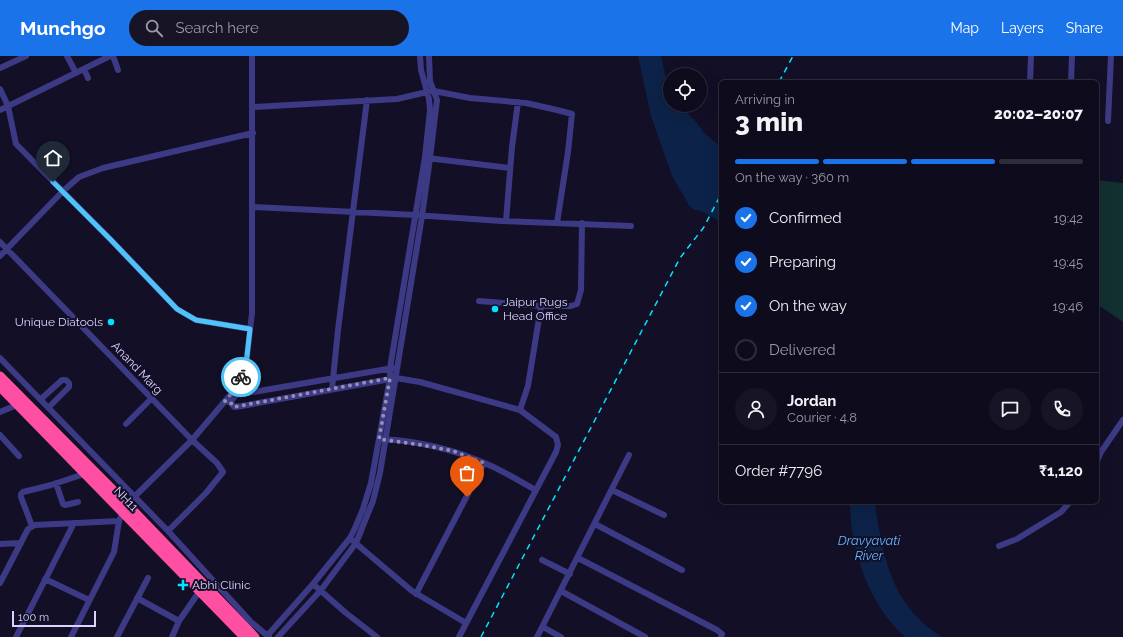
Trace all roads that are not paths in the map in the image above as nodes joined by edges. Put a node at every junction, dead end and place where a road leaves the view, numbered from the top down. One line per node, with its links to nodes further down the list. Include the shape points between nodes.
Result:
1 (26, 56): 10 (street)
2 (67, 56): 13 (street)
3 (112, 56): 11 (street); 12 (street)
4 (252, 56): 23 (street)
5 (420, 56): 19 (street)
6 (429, 56): 18 (street, via 430,81)
7 (1031, 56): 15 (street)
8 (1072, 56): 16 (street)
9 (1111, 56): 25 (street)
10 (0, 68)
11 (84, 69): 13 (street); 14 (street)
12 (118, 70)
13 (76, 73): 22 (street)
14 (88, 78)
15 (1030, 80)
16 (1071, 80)
17 (0, 89): 22 (street)
18 (434, 91): 19 (street); 21 (street, via 470,98); 27 (street, via 437,100)
19 (427, 92): 20 (street); 27 (street, via 430,110)
20 (367, 100): 23 (street); 31 (street)
21 (518, 102): 28 (street); 35 (street, via 572,114)
22 (8, 106): 24 (street); 29 (street, via 16,144)
23 (253, 107): 26 (street)
24 (0, 110)
25 (1108, 121)
26 (253, 133): 29 (street, via 104,168 79,177); 30 (street)
27 (428, 158): 28 (street); 32 (street); 33 (street)
28 (510, 168): 34 (street)
29 (62, 192): 39 (street); 43 (street, via 177,309 196,320)
30 (253, 207): 31 (street); 43 (street)
31 (352, 212): 32 (street); 48 (street)
32 (415, 215): 33 (street); 46 (street)
33 (422, 216): 34 (street); 45 (street)
34 (506, 221): 35 (street)
35 (557, 223): 36 (street)
36 (582, 224): 37 (street); 42 (street, via 581,290 577,304)
37 (631, 226)
38 (0, 242): 39 (street, Anand Marg)
39 (6, 248): 40 (street); 52 (street, Anand Marg)
40 (0, 256)
41 (479, 301): 42 (street)
42 (541, 306): 57 (street, via 528,386)
43 (250, 329): 54 (street, via 246,365)
44 (0, 358): 53 (street)
45 (398, 367): 46 (street); 49 (street)
46 (390, 368): 48 (street); 49 (street)
47 (0, 376): 74 (highway)
48 (333, 377): 51 (street); 54 (street, via 236,395)
49 (393, 378): 51 (street); 57 (street, via 420,382); 63 (street)
50 (0, 387): 55 (highway, NH11)
51 (332, 389): 54 (street, via 234,407)
52 (152, 398): 60 (street); 62 (street, Anand Marg)
53 (40, 399): 56 (street); 56 (street, via 62,380 66,380 69,387)
54 (228, 402): 62 (street)
55 (17, 404): 58 (street); 68 (highway, NH11)
56 (49, 408): 72 (street)
57 (520, 410): 70 (street, via 556,437 558,445)
58 (0, 412)
59 (1123, 420): 66 (street)
60 (126, 424)
61 (0, 435): 65 (street)
62 (192, 440): 72 (street); 81 (street, Anand Marg, via 223,472)
63 (382, 440): 67 (street, via 453,451); 82 (street, via 363,509); 84 (street, via 380,473 373,501)
64 (629, 455): 71 (street)
65 (19, 456)
66 (1099, 456)
67 (484, 463): 70 (street); 98 (street)
68 (84, 474): 69 (street); 77 (highway, NH11)
69 (56, 484): 73 (street, via 63,504); 80 (street, via 21,494)
70 (536, 490): 102 (street)
71 (612, 490): 76 (street); 79 (street)
72 (134, 497): 74 (street); 81 (street)
73 (78, 502)
74 (127, 504): 77 (street); 104 (highway)
75 (1068, 504): 86 (street, via 1018,539)
76 (664, 515)
77 (121, 517): 78 (street); 96 (highway, NH11); 100 (street, via 114,552)
78 (74, 523): 80 (street); 92 (street)
79 (594, 524): 87 (street); 89 (street)
80 (32, 526): 83 (street)
81 (168, 531): 104 (street)
82 (350, 538): 84 (street); 94 (street)
83 (21, 543): 85 (street); 93 (street)
84 (356, 543): 95 (street); 98 (street)
85 (0, 544)
86 (999, 546)
87 (578, 558): 90 (street); 119 (street, via 716,630 722,634)
88 (542, 560): 90 (street)
89 (682, 570)
90 (570, 574): 97 (street)
91 (148, 578): 99 (street)
92 (46, 579): 100 (street); 107 (street)
93 (0, 583)
94 (313, 584): 95 (street); 106 (street)
95 (321, 590): 113 (street); 114 (street)
96 (199, 592): 101 (street); 104 (highway, NH11)
97 (561, 592): 103 (street); 118 (street)
98 (416, 594): 102 (street)
99 (137, 598): 101 (street); 105 (street)
100 (89, 600): 108 (street)
101 (179, 620): 110 (street)
102 (466, 623): 115 (street)
103 (543, 627): 116 (street); 117 (street)
104 (242, 628): 106 (street); 111 (highway); 112 (highway)
105 (118, 635): 109 (street)
106 (268, 636)
107 (16, 637)
108 (71, 637)
109 (126, 637)
110 (172, 637)
111 (244, 637)
112 (255, 637)
113 (278, 637)
114 (377, 637)
115 (459, 637)
116 (537, 637)
117 (561, 637)
118 (645, 637)
119 (721, 637)

